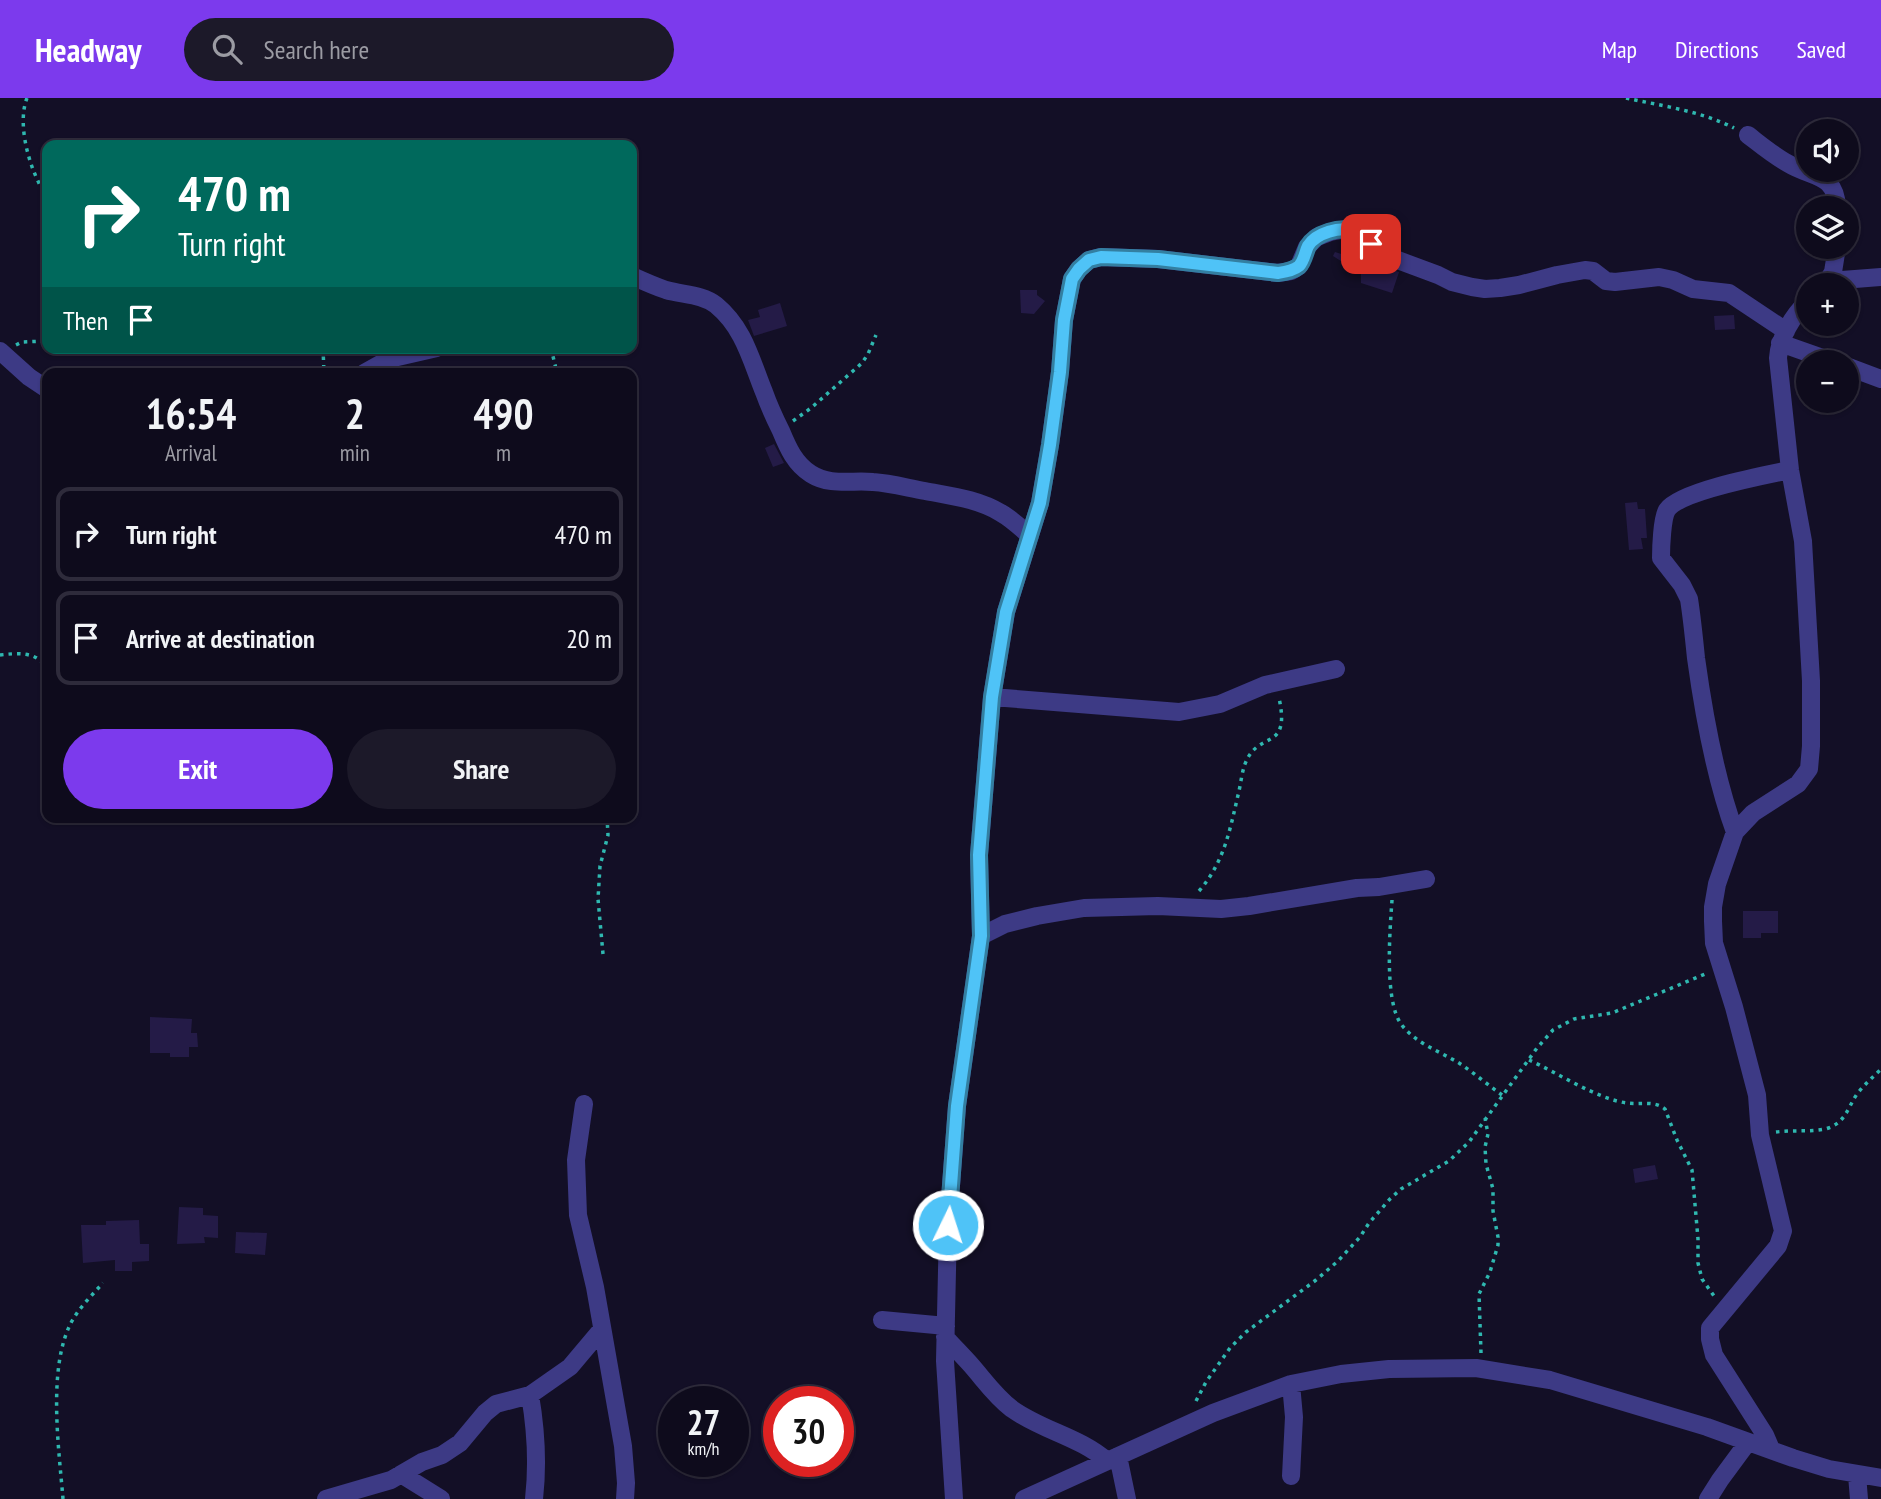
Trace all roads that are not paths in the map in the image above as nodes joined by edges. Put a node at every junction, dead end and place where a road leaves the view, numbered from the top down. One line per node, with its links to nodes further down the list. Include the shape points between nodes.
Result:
1 (1748, 135): 2 (street, via 1789,165 1822,178)
2 (1836, 196)
3 (1881, 277): 5 (street)
4 (637, 278): 16 (street, via 703,298 728,317 749,351 789,449 800,465 818,478 872,481 965,499 1002,513)
5 (1859, 279)
6 (1796, 316): 7 (street)
7 (1783, 337): 8 (street); 15 (street, via 1778,358); 16 (street, via 1729,293 1693,289 1667,278 1606,281 1585,270 1485,289 1452,282 1387,256 1347,229 1317,237 1299,266 1278,273 1158,259 1089,260 1072,279 1067,302 1050,445)
8 (1810, 350)
9 (1, 352): 14 (street)
10 (411, 354): 11 (street)
11 (373, 368)
12 (1859, 371): 13 (street)
13 (1881, 379)
14 (42, 386)
15 (1790, 470): 19 (street, via 1803,541 1809,769 1798,783 1753,813); 19 (street, via 1693,495 1675,502 1665,514 1661,558 1689,599 1702,698)
16 (1030, 536): 18 (street, via 1006,612)
17 (1336, 669): 18 (street, via 1179,712)
18 (992, 697): 21 (street, via 979,855)
19 (1735, 832): 29 (street, via 1717,884 1714,943 1757,1095 1760,1135 1783,1231 1778,1246 1710,1328 1710,1339 1714,1354)
20 (1426, 879): 21 (street, via 1221,909 1084,908 1005,924)
21 (981, 936): 25 (street, via 957,1106)
22 (584, 1104): 24 (street, via 576,1160 578,1215)
23 (882, 1320): 25 (street)
24 (603, 1329): 27 (street, via 570,1367); 38 (street, via 623,1446)
25 (945, 1332): 30 (street, via 990,1390 1012,1409); 39 (street)
26 (1291, 1384): 28 (street, via 1368,1370 1481,1369 1550,1380); 30 (street); 33 (street)
27 (530, 1395): 31 (street, via 496,1404 460,1443); 37 (street, via 537,1447)
28 (1748, 1442): 29 (street); 42 (street)
29 (1771, 1449): 32 (street)
30 (1113, 1459): 40 (street); 41 (street)
31 (401, 1474): 35 (street); 36 (street)
32 (1857, 1475): 34 (street); 43 (street)
33 (1292, 1476)
34 (1881, 1478)
35 (326, 1499)
36 (441, 1499)
37 (534, 1499)
38 (625, 1499)
39 (954, 1499)
40 (1024, 1499)
41 (1127, 1499)
42 (1708, 1499)
43 (1859, 1499)

